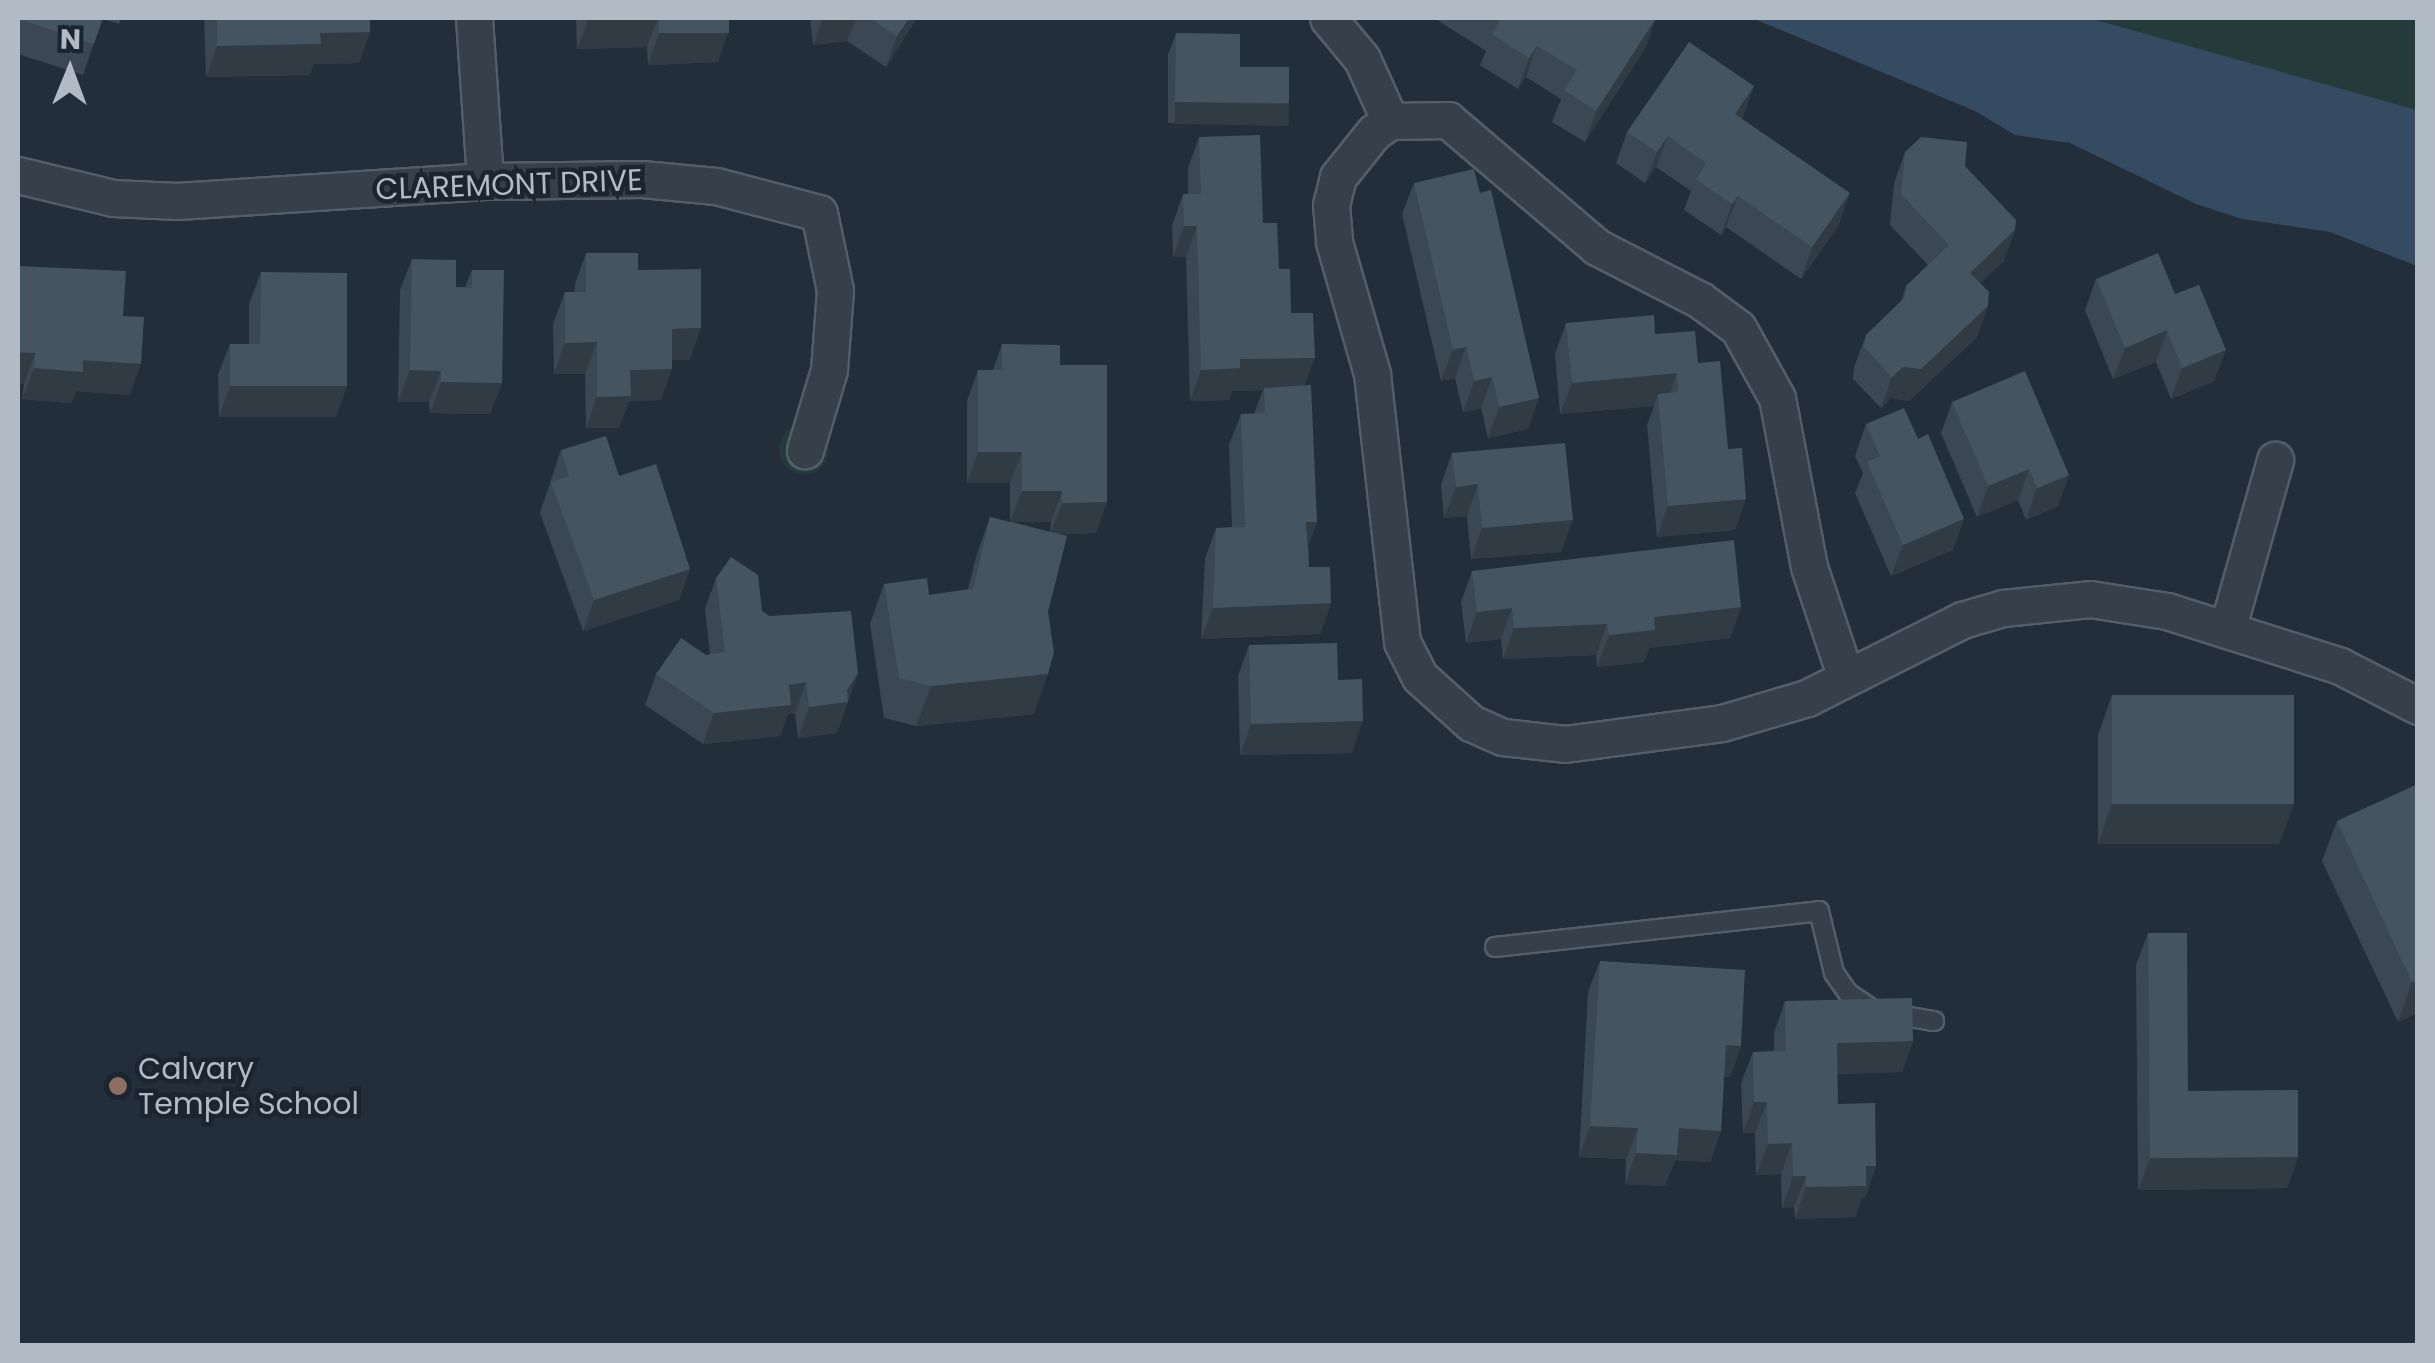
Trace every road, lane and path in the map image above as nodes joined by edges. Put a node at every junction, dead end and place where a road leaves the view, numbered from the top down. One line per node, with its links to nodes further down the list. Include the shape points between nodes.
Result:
1 (474, 18): 5 (street)
2 (1328, 18): 3 (street, via 1362,59)
3 (1390, 121): 9 (street, via 1427,117 1464,130 1598,247 1700,300 1738,328 1777,398 1809,567); 9 (street, via 1348,160 1331,205 1334,242 1372,374 1402,642 1420,677 1448,707 1503,737 1566,744 1764,713)
4 (18, 175): 5 (street, CLAREMONT DRIVE, via 113,198 177,200)
5 (484, 180): 6 (street, CLAREMONT DRIVE, via 683,182 818,213 835,290 829,370)
6 (805, 450)
7 (2275, 460): 8 (street)
8 (2227, 630): 9 (street, via 2128,603 2045,602 1962,620); 10 (street, via 2340,666)
9 (1846, 678)
10 (2418, 706)
11 (1495, 947): 12 (lane, via 1820,911 1834,973 1848,993 1875,1012)
12 (1934, 1021)

